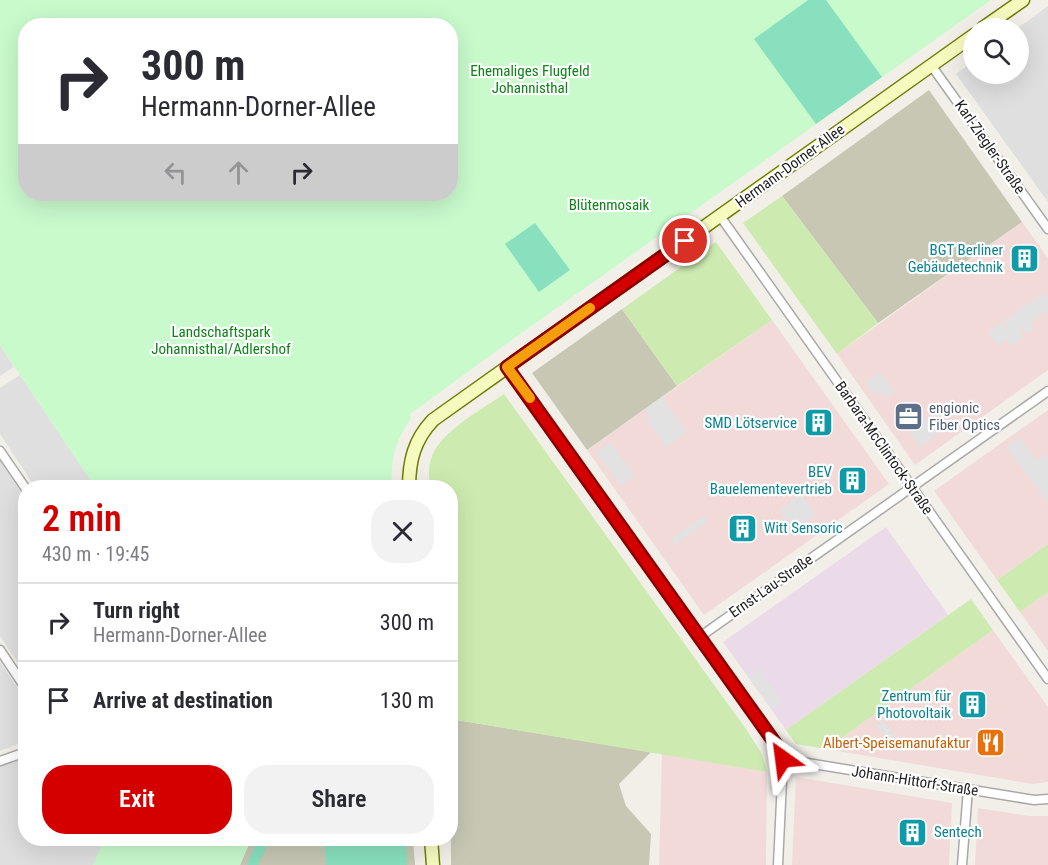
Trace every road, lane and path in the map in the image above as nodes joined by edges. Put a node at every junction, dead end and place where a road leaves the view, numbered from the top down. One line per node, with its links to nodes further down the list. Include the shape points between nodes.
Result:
1 (1023, 0): 2 (street)
2 (997, 18)
3 (963, 43): 4 (street, Hermann-Dorner-Allee)
4 (931, 65): 5 (street, Hermann-Dorner-Allee); 6 (street, Karl-Ziegler-Straße)
5 (720, 216): 7 (street, Hermann-Dorner-Allee); 12 (street, Barbara-McClintock-Straße)
6 (1048, 229)
7 (507, 367): 11 (street, Hermann-Dorner-Allee, via 427,426 410,459); 13 (street)
8 (1048, 391): 12 (street, Ernst-Lau-Straße)
9 (0, 451): 10 (street)
10 (20, 480)
11 (410, 480)
12 (912, 487): 13 (street, Ernst-Lau-Straße); 16 (street, Barbara-McClintock-Straße)
13 (700, 636): 18 (street)
14 (0, 650): 15 (street)
15 (18, 677)
16 (1048, 679)
17 (18, 755): 19 (street)
18 (783, 759): 20 (street, Johann-Hittorf-Straße); 24 (street)
19 (0, 761)
20 (968, 789): 21 (street, Johann-Hittorf-Straße); 25 (street)
21 (1048, 799)
22 (432, 846): 23 (street)
23 (433, 865)
24 (778, 865)
25 (962, 865)

